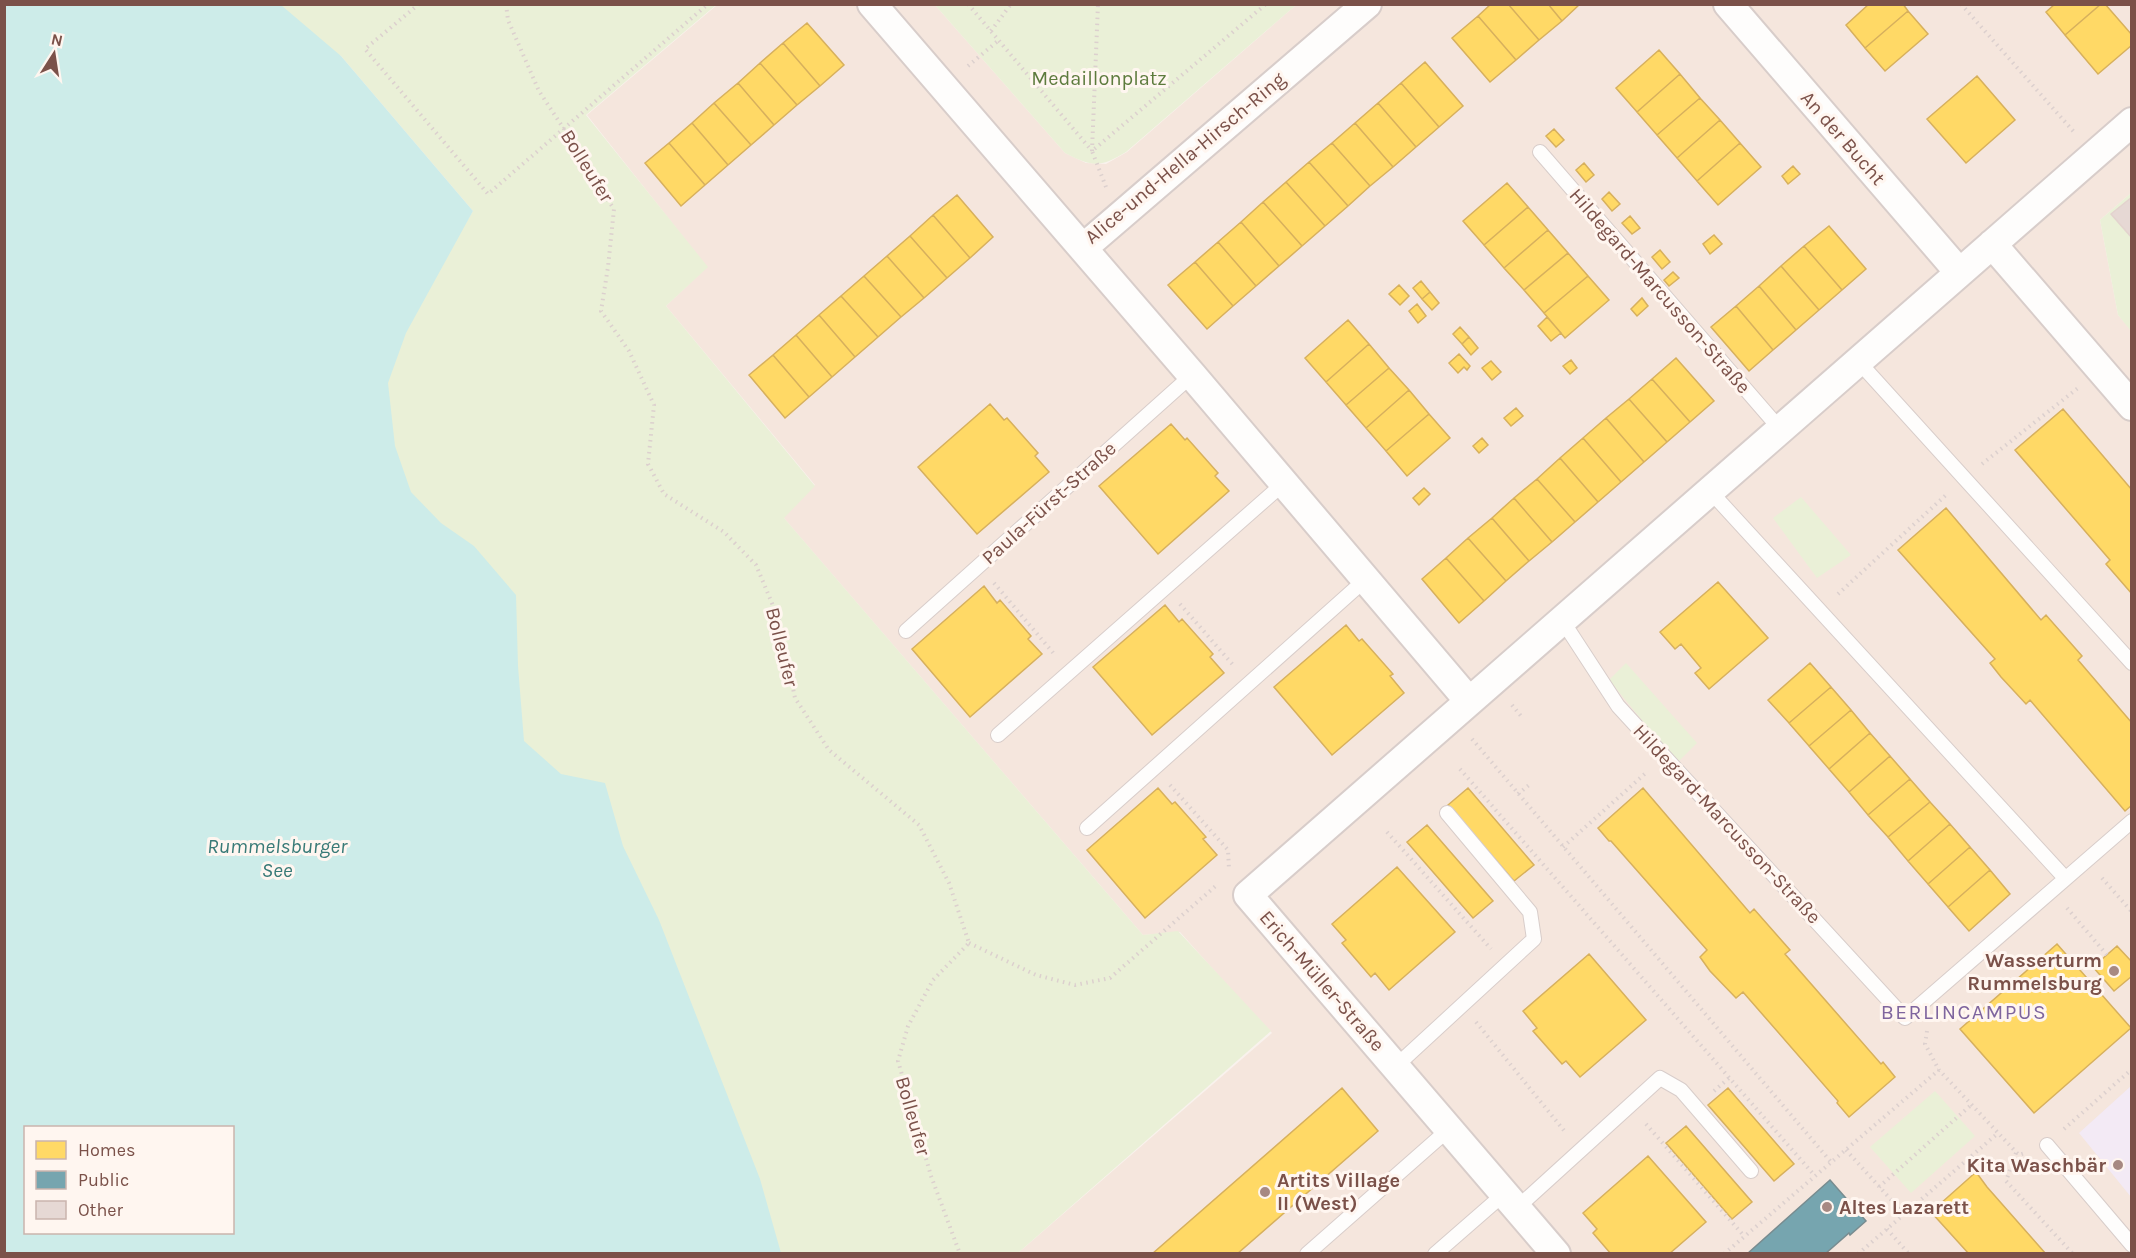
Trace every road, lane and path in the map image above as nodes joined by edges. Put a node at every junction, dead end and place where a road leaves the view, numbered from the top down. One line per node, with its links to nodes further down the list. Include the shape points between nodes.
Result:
1 (419, 4): 16 (path, via 365,49 488,194)
2 (506, 4): 16 (path, Bolleufer, via 508,20 539,91)
3 (708, 4): 16 (path)
4 (872, 4): 14 (street, Alice-und-Hella-Hirsch-Ring)
5 (968, 4): 12 (path)
6 (1011, 4): 12 (path)
7 (1098, 4): 17 (path)
8 (1266, 4): 17 (path)
9 (1367, 4): 20 (street, Alice-und-Hella-Hirsch-Ring)
10 (1728, 4): 23 (street, An der Bucht)
11 (1961, 4): 19 (path)
12 (991, 31): 13 (path)
13 (999, 40): 14 (path); 17 (path)
14 (944, 87): 22 (street, Alice-und-Hella-Hirsch-Ring)
15 (2132, 122): 19 (street)
16 (564, 129): 56 (path, Bolleufer, via 614,209 601,311 629,351 654,405 648,464 664,494 724,532 756,565 779,620 795,698 829,750 919,825 949,883)
17 (1092, 152): 20 (path)
18 (1540, 152): 27 (lane, Hildegard-Marcusson-Straße)
19 (2094, 155): 21 (street)
20 (1118, 218): 22 (street, Alice-und-Hella-Hirsch-Ring)
21 (1992, 244): 23 (street); 26 (street)
22 (1083, 248): 25 (street)
23 (1959, 272): 24 (street)
24 (1858, 361): 27 (street); 35 (lane)
25 (1192, 375): 28 (street); 30 (lane, Paula-Fürst-Straße)
26 (2132, 406)
27 (1780, 429): 29 (street)
28 (1284, 483): 31 (street); 32 (lane)
29 (1710, 491): 33 (street); 52 (lane)
30 (980, 566): 34 (lane, Paula-Fürst-Straße); 36 (path)
31 (1366, 579): 37 (lane); 38 (street)
32 (1166, 587): 36 (lane); 37 (path)
33 (1562, 620): 38 (street); 40 (lane, Hildegard-Marcusson-Straße, via 1618,706)
34 (906, 631)
35 (2132, 663)
36 (1069, 671): 39 (lane)
37 (1249, 684): 41 (lane)
38 (1461, 709): 44 (path); 53 (street)
39 (998, 735)
40 (1664, 756): 49 (path); 52 (lane, Hildegard-Marcusson-Straße, via 1905,1018)
41 (1155, 768): 47 (lane); 50 (path, via 1228,850)
42 (1460, 769): 74 (path)
43 (1529, 785): 44 (path)
44 (1518, 794): 49 (path)
45 (1447, 813): 58 (lane, Erich-Müller-Straße, via 1530,912 1534,939)
46 (2132, 820): 52 (lane)
47 (1087, 828)
48 (1388, 832): 58 (path)
49 (1563, 847): 72 (path)
50 (1229, 873): 53 (path); 56 (path, via 1110,978 1075,985 1036,975)
51 (2100, 876): 54 (path)
52 (2065, 879)
53 (1248, 895): 61 (street, Erich-Müller-Straße)
54 (2132, 912)
55 (2072, 914): 57 (path)
56 (969, 942): 81 (path, Bolleufer, via 933,980 908,1026 898,1061 931,1176)
57 (2107, 955)
58 (1505, 966): 59 (lane, Erich-Müller-Straße)
59 (1463, 1005): 61 (lane, Erich-Müller-Straße); 69 (path)
60 (1928, 1024): 63 (path, via 1925,1044)
61 (1395, 1066): 65 (street, Erich-Müller-Straße)
62 (2132, 1069): 68 (path)
63 (1939, 1070): 64 (path); 70 (path)
64 (1971, 1106): 67 (path); 75 (path)
65 (1449, 1129): 76 (street, Erich-Müller-Straße); 82 (lane)
66 (1654, 1134): 79 (path)
67 (1997, 1134): 71 (path); 77 (path)
68 (2047, 1145): 71 (path, via 2019,1155); 80 (lane)
69 (1580, 1150): 73 (lane, via 1660,1078 1681,1090); 76 (lane)
70 (1846, 1150): 72 (path); 75 (path)
71 (2016, 1152): 88 (path, via 2006,1181)
72 (1831, 1162): 74 (path)
73 (1751, 1172)
74 (1815, 1176): 79 (path)
75 (1879, 1186): 77 (path)
76 (1511, 1201): 83 (lane); 84 (street, Erich-Müller-Straße)
77 (1904, 1214): 78 (path)
78 (1887, 1229): 86 (path); 87 (path)
79 (1744, 1236): 85 (path)
80 (2132, 1245)
81 (960, 1254)
82 (1308, 1254)
83 (1435, 1254)
84 (1556, 1254)
85 (1724, 1254)
86 (1858, 1254)
87 (1909, 1254)
88 (2073, 1254)

